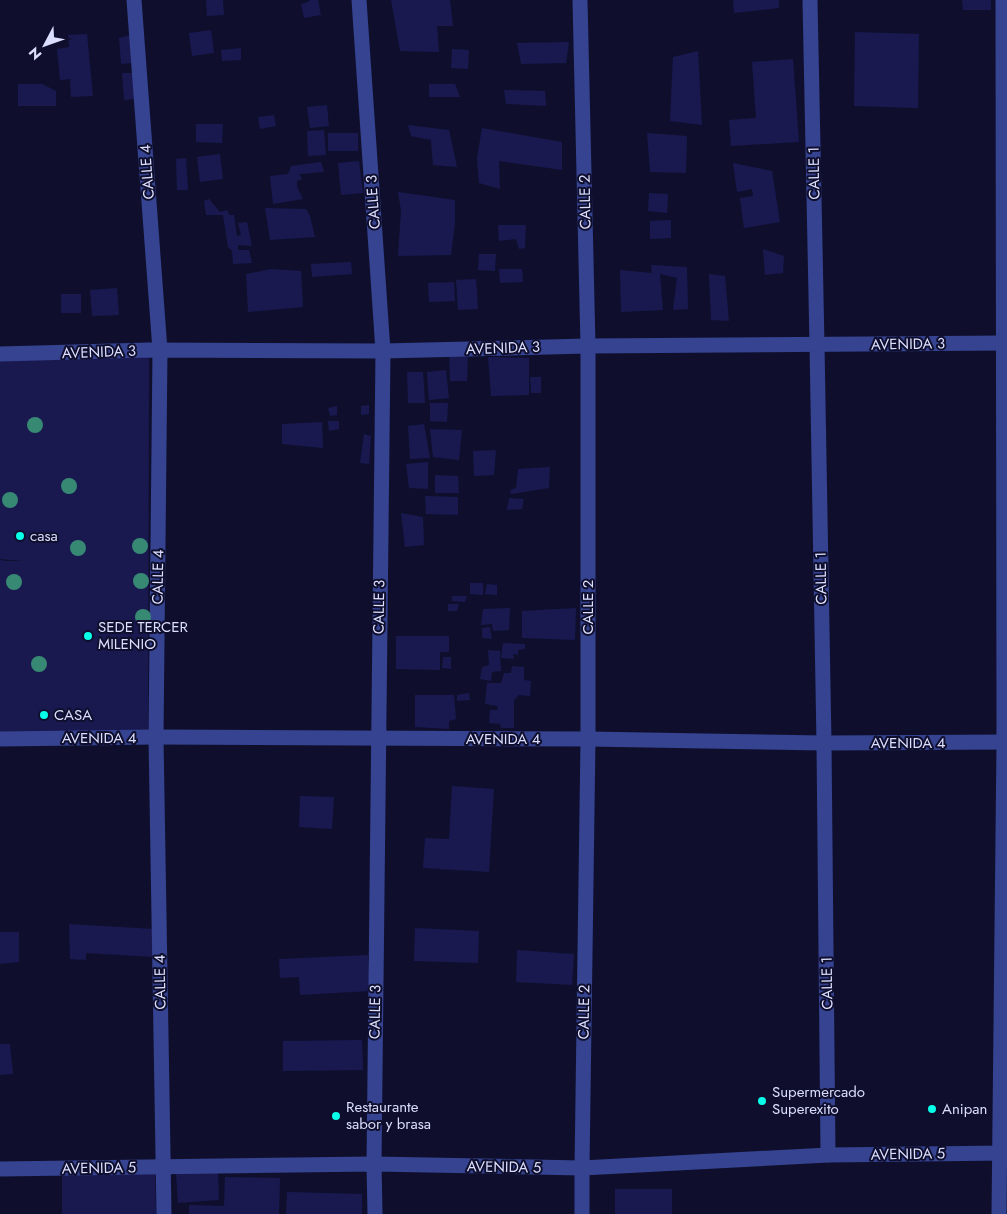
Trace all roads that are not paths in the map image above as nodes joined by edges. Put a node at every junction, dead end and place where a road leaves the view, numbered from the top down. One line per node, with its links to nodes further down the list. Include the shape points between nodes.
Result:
1 (134, 0): 9 (street, CALLE 4)
2 (360, 0): 10 (street, CALLE 3)
3 (580, 0): 8 (street, CALLE 2)
4 (810, 0): 7 (street, CALLE 1)
5 (1003, 0): 6 (street)
6 (1005, 343): 7 (street, AVENIDA 3); 16 (street)
7 (817, 344): 8 (street, AVENIDA 3); 17 (street, CALLE 1)
8 (588, 346): 10 (street, AVENIDA 3); 15 (street, CALLE 2)
9 (160, 350): 10 (street, AVENIDA 3); 11 (street, AVENIDA 3); 12 (street, CALLE 4)
10 (382, 351): 13 (street, CALLE 3)
11 (0, 354)
12 (156, 737): 13 (street, AVENIDA 4); 14 (street, AVENIDA 4); 21 (street, CALLE 4)
13 (378, 738): 15 (street, AVENIDA 4); 20 (street, CALLE 3)
14 (0, 739)
15 (588, 739): 17 (street, AVENIDA 4); 22 (street, CALLE 2)
16 (1006, 742): 17 (street, AVENIDA 4); 18 (street)
17 (824, 743): 19 (street, CALLE 1)
18 (1003, 1153): 19 (street, AVENIDA 5); 27 (street)
19 (828, 1155): 22 (street, AVENIDA 5)
20 (374, 1164): 21 (street, AVENIDA 5); 22 (street, AVENIDA 5); 25 (street, CALLE 3)
21 (163, 1168): 23 (street, AVENIDA 5); 24 (street, CALLE 4)
22 (582, 1168): 26 (street, CALLE 2)
23 (0, 1170)
24 (164, 1214)
25 (375, 1214)
26 (582, 1214)
27 (999, 1214)

